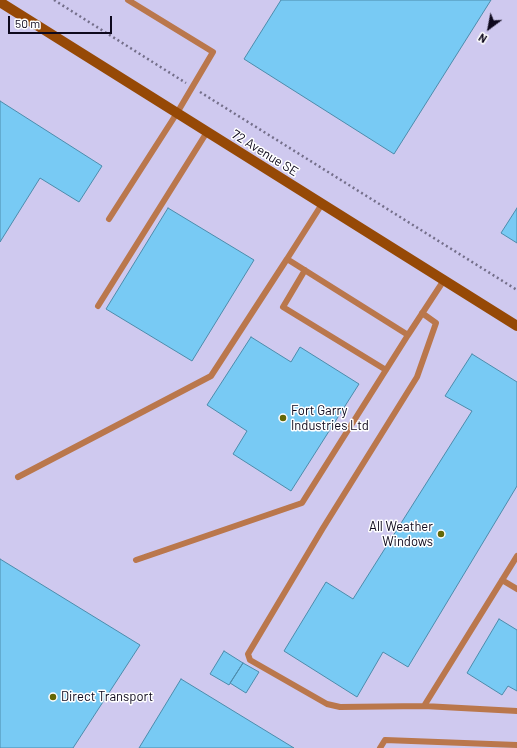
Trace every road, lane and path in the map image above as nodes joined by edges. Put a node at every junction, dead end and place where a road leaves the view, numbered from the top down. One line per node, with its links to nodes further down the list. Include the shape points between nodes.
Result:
1 (54, 0): 4 (path)
2 (128, 0): 4 (lane, via 213,52)
3 (0, 2): 5 (street, 72 Avenue SE)
4 (192, 87): 5 (lane); 12 (path)
5 (177, 113): 6 (street, 72 Avenue SE); 8 (lane)
6 (207, 132): 7 (street, 72 Avenue SE); 13 (lane)
7 (322, 204): 9 (lane); 11 (street, 72 Avenue SE)
8 (110, 219)
9 (287, 259): 10 (lane); 18 (lane, via 211,376)
10 (305, 270): 16 (lane); 17 (lane, via 283,307)
11 (444, 280): 14 (lane); 15 (street, 72 Avenue SE)
12 (517, 290)
13 (98, 306)
14 (422, 313): 16 (lane); 23 (lane, via 436,323 417,377 248,654 250,660 327,704 340,707)
15 (517, 326)
16 (408, 335): 17 (lane)
17 (386, 370): 20 (lane, via 302,503)
18 (18, 477)
19 (517, 556): 21 (lane)
20 (136, 560)
21 (502, 580): 22 (lane); 23 (lane)
22 (517, 589)
23 (424, 706): 24 (lane)
24 (517, 711)
25 (517, 744): 26 (lane, via 385,740)
26 (380, 748)

